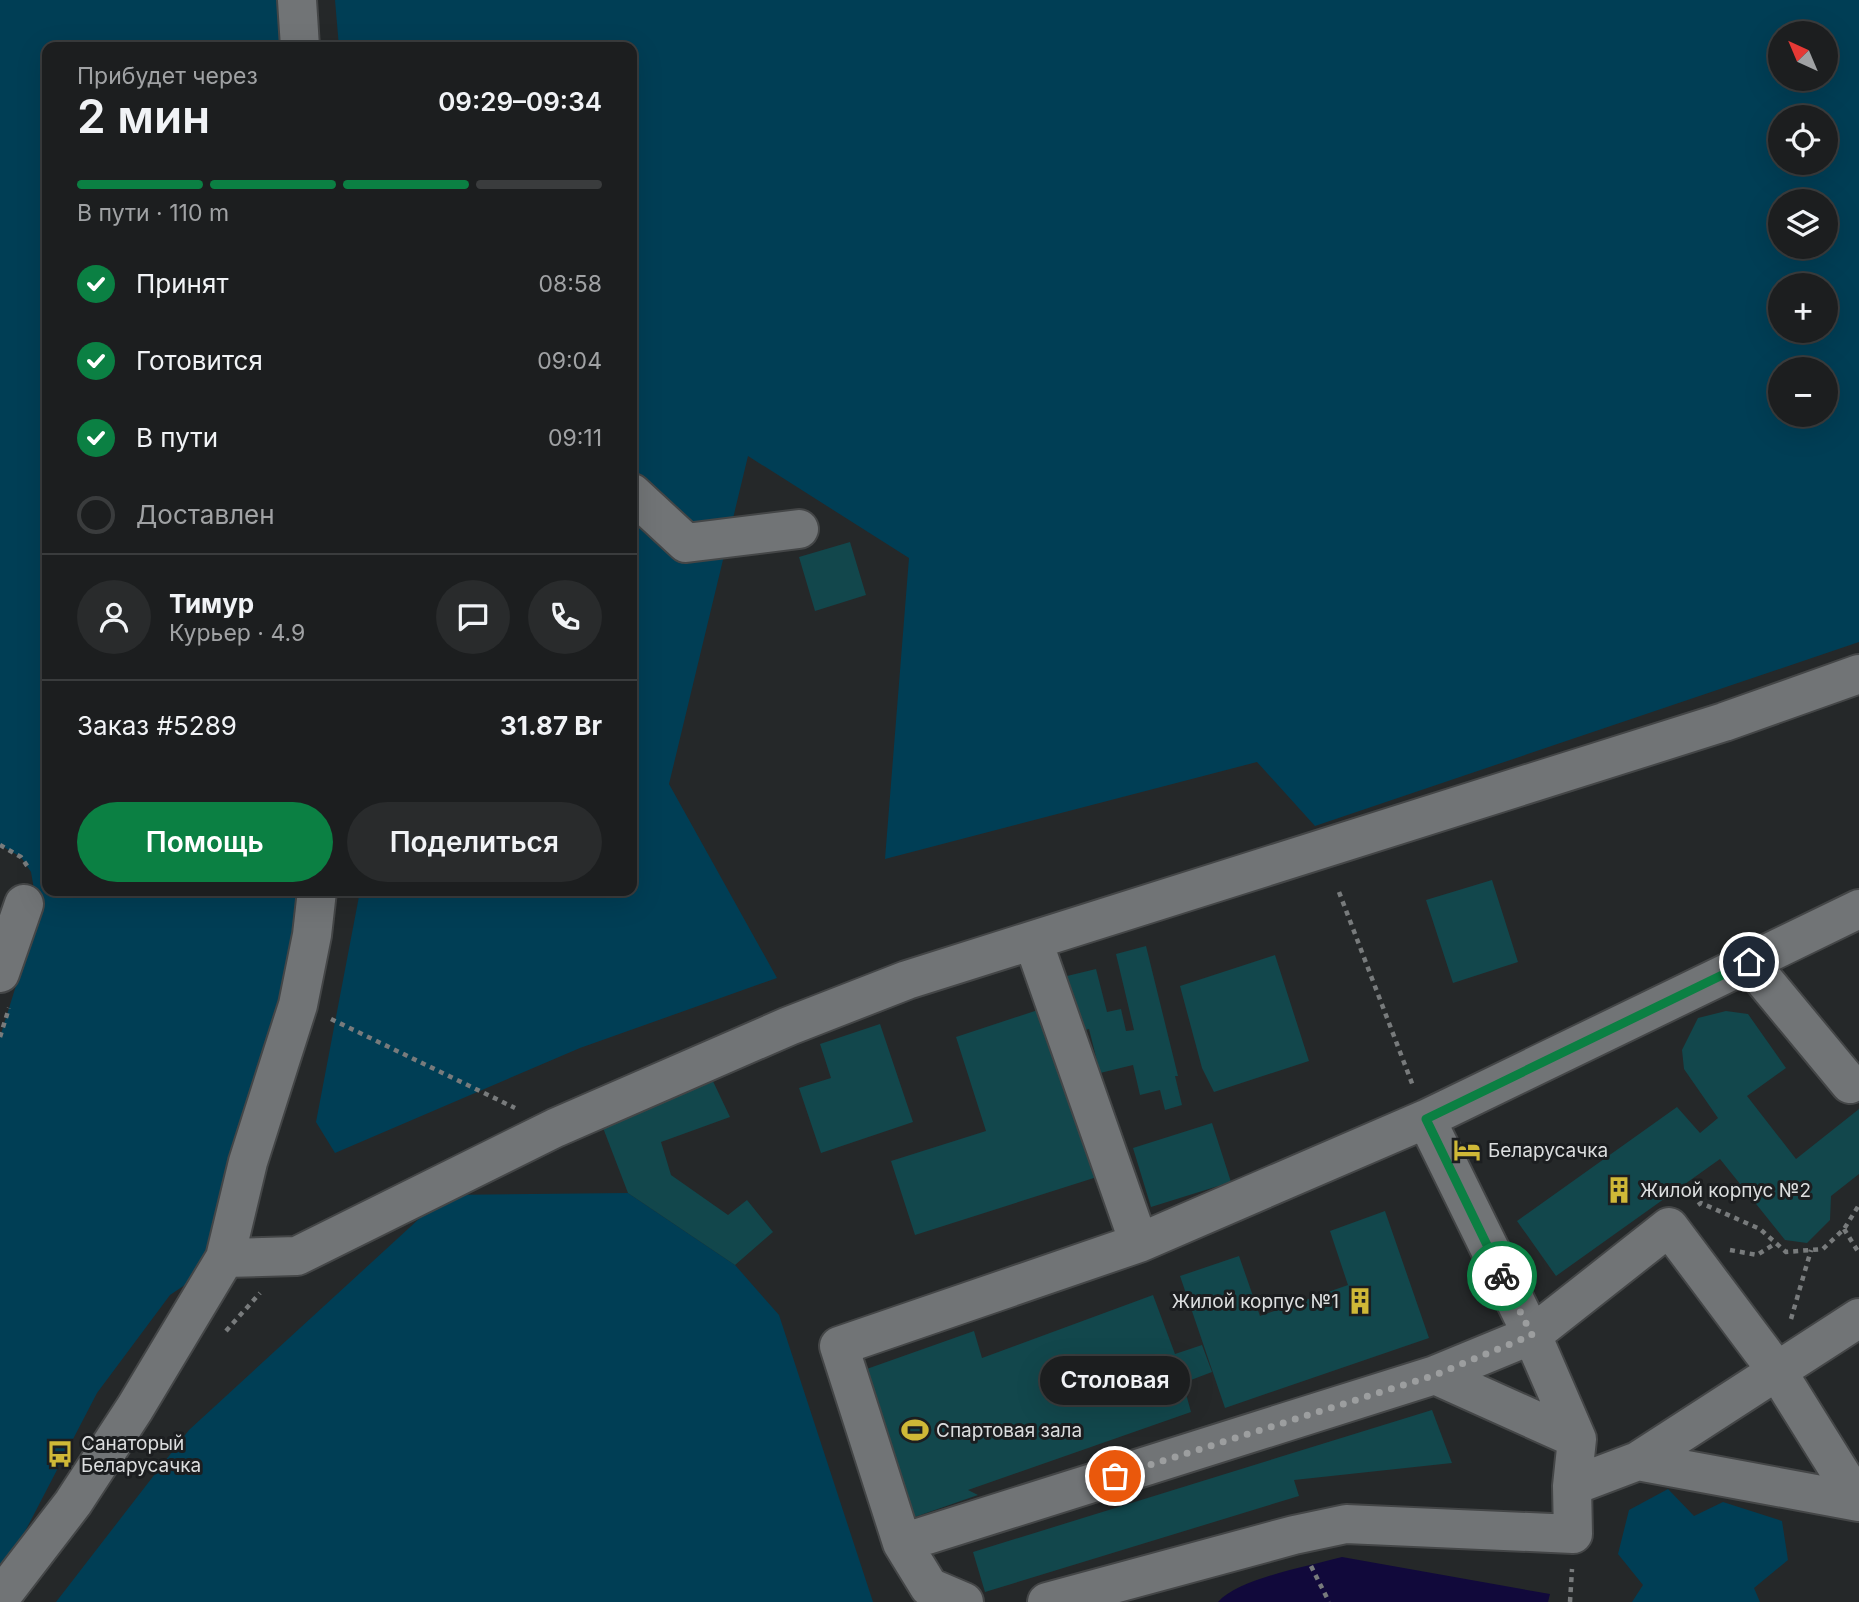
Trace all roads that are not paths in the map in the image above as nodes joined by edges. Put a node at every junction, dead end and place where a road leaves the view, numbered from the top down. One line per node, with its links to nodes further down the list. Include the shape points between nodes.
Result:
1 (297, 0): 2 (street)
2 (300, 42)
3 (637, 498): 4 (street, via 686,543)
4 (799, 529)
5 (1859, 674): 9 (street, via 1724,722)
6 (316, 896): 15 (street, via 298,1004 248,1162)
7 (24, 904): 11 (street)
8 (1859, 909): 10 (street)
9 (1033, 941): 14 (street); 15 (street, via 907,980 789,1026 555,1128 297,1256)
10 (1749, 962): 12 (street); 13 (street)
11 (0, 973)
12 (1850, 1084)
13 (1426, 1119): 14 (street); 17 (street)
14 (1139, 1243): 24 (street, via 839,1346)
15 (225, 1258): 25 (street, via 74,1503)
16 (1859, 1318): 18 (street)
17 (1532, 1335): 18 (street, via 1670,1227); 19 (street); 20 (street)
18 (1777, 1371): 21 (street); 23 (street)
19 (1435, 1375): 20 (street); 24 (street)
20 (1577, 1438): 22 (street)
21 (1638, 1461): 22 (street); 23 (street)
22 (1572, 1486): 27 (street, via 1573,1534 1346,1524)
23 (1858, 1501)
24 (902, 1543): 26 (street, via 929,1587)
25 (0, 1598)
26 (964, 1602)
27 (1047, 1602)

